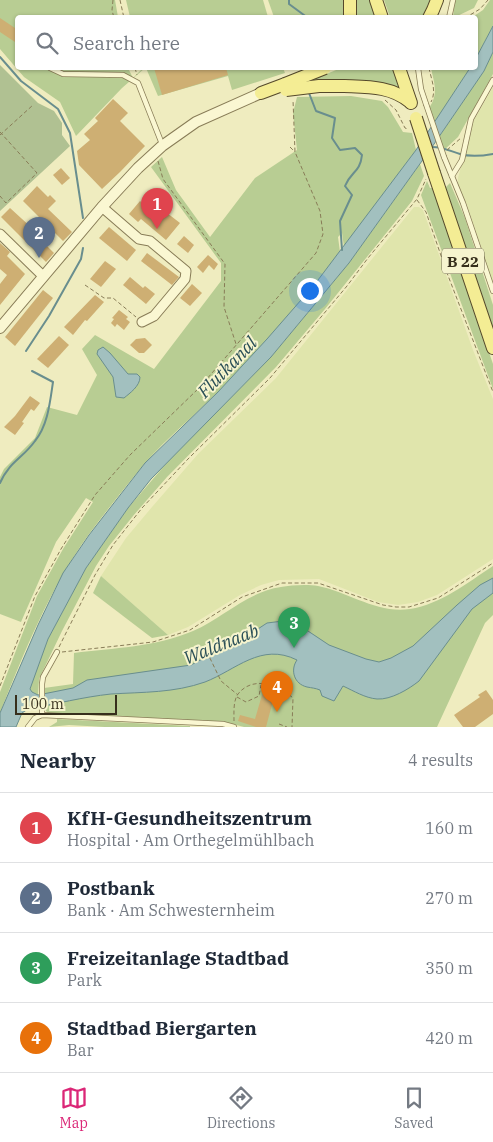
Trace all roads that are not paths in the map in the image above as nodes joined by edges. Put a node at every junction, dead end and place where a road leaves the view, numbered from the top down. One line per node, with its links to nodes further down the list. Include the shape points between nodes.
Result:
1 (350, 0): 5 (main road)
2 (376, 0): 6 (main road)
3 (437, 0): 7 (main road)
4 (453, 0): 8 (lane)
5 (350, 15)
6 (381, 15)
7 (431, 15)
8 (449, 15)
9 (54, 70): 17 (lane, via 63,74 123,76 138,83)
10 (321, 70): 14 (main road, bridge)
11 (400, 70): 16 (main road, B 22)
12 (418, 70): 18 (lane, bridge, via 426,104)
13 (493, 80): 18 (lane, via 472,119 462,160)
14 (288, 89): 15 (main road); 16 (main road, bridge, via 372,87 392,90)
15 (261, 93): 17 (street, via 196,122)
16 (410, 102): 25 (main road, B 22, bridge, via 430,175)
17 (162, 146): 19 (street)
18 (452, 176): 22 (lane)
19 (102, 207): 21 (street); 23 (street, via 139,239 150,241 186,271 185,279 154,316)
20 (0, 234): 21 (street)
21 (43, 276): 24 (street)
22 (493, 291)
23 (142, 322)
24 (0, 328)
25 (493, 348)
26 (57, 652): 27 (lane, via 43,677)
27 (42, 715): 28 (lane); 29 (lane)
28 (28, 727)
29 (234, 727)

